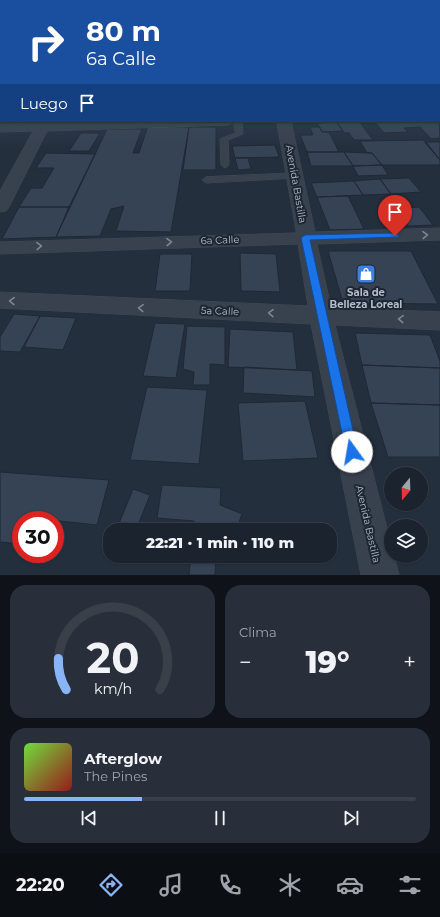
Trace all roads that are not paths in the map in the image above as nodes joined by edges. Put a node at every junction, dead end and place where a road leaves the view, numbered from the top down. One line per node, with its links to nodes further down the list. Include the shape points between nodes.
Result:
1 (166, 122): 4 (street)
2 (238, 122): 6 (lane, via 239,134 224,139)
3 (284, 122): 7 (street, Avenida Bastilla)
4 (43, 124): 5 (street); 9 (street)
5 (0, 128)
6 (225, 165)
7 (294, 176): 8 (lane); 11 (street, Avenida Bastilla)
8 (206, 180)
9 (0, 207)
10 (440, 234): 11 (street, 6a Calle, one-way to 10)
11 (305, 238): 12 (street, 6a Calle, one-way to 11); 14 (street, Avenida Bastilla)
12 (0, 248)
13 (0, 300): 14 (street, 5a Calle, one-way to 13, via 158,309)
14 (321, 314): 15 (street, 5a Calle, one-way to 14); 16 (street, Avenida Bastilla)
15 (440, 321)
16 (380, 575)

